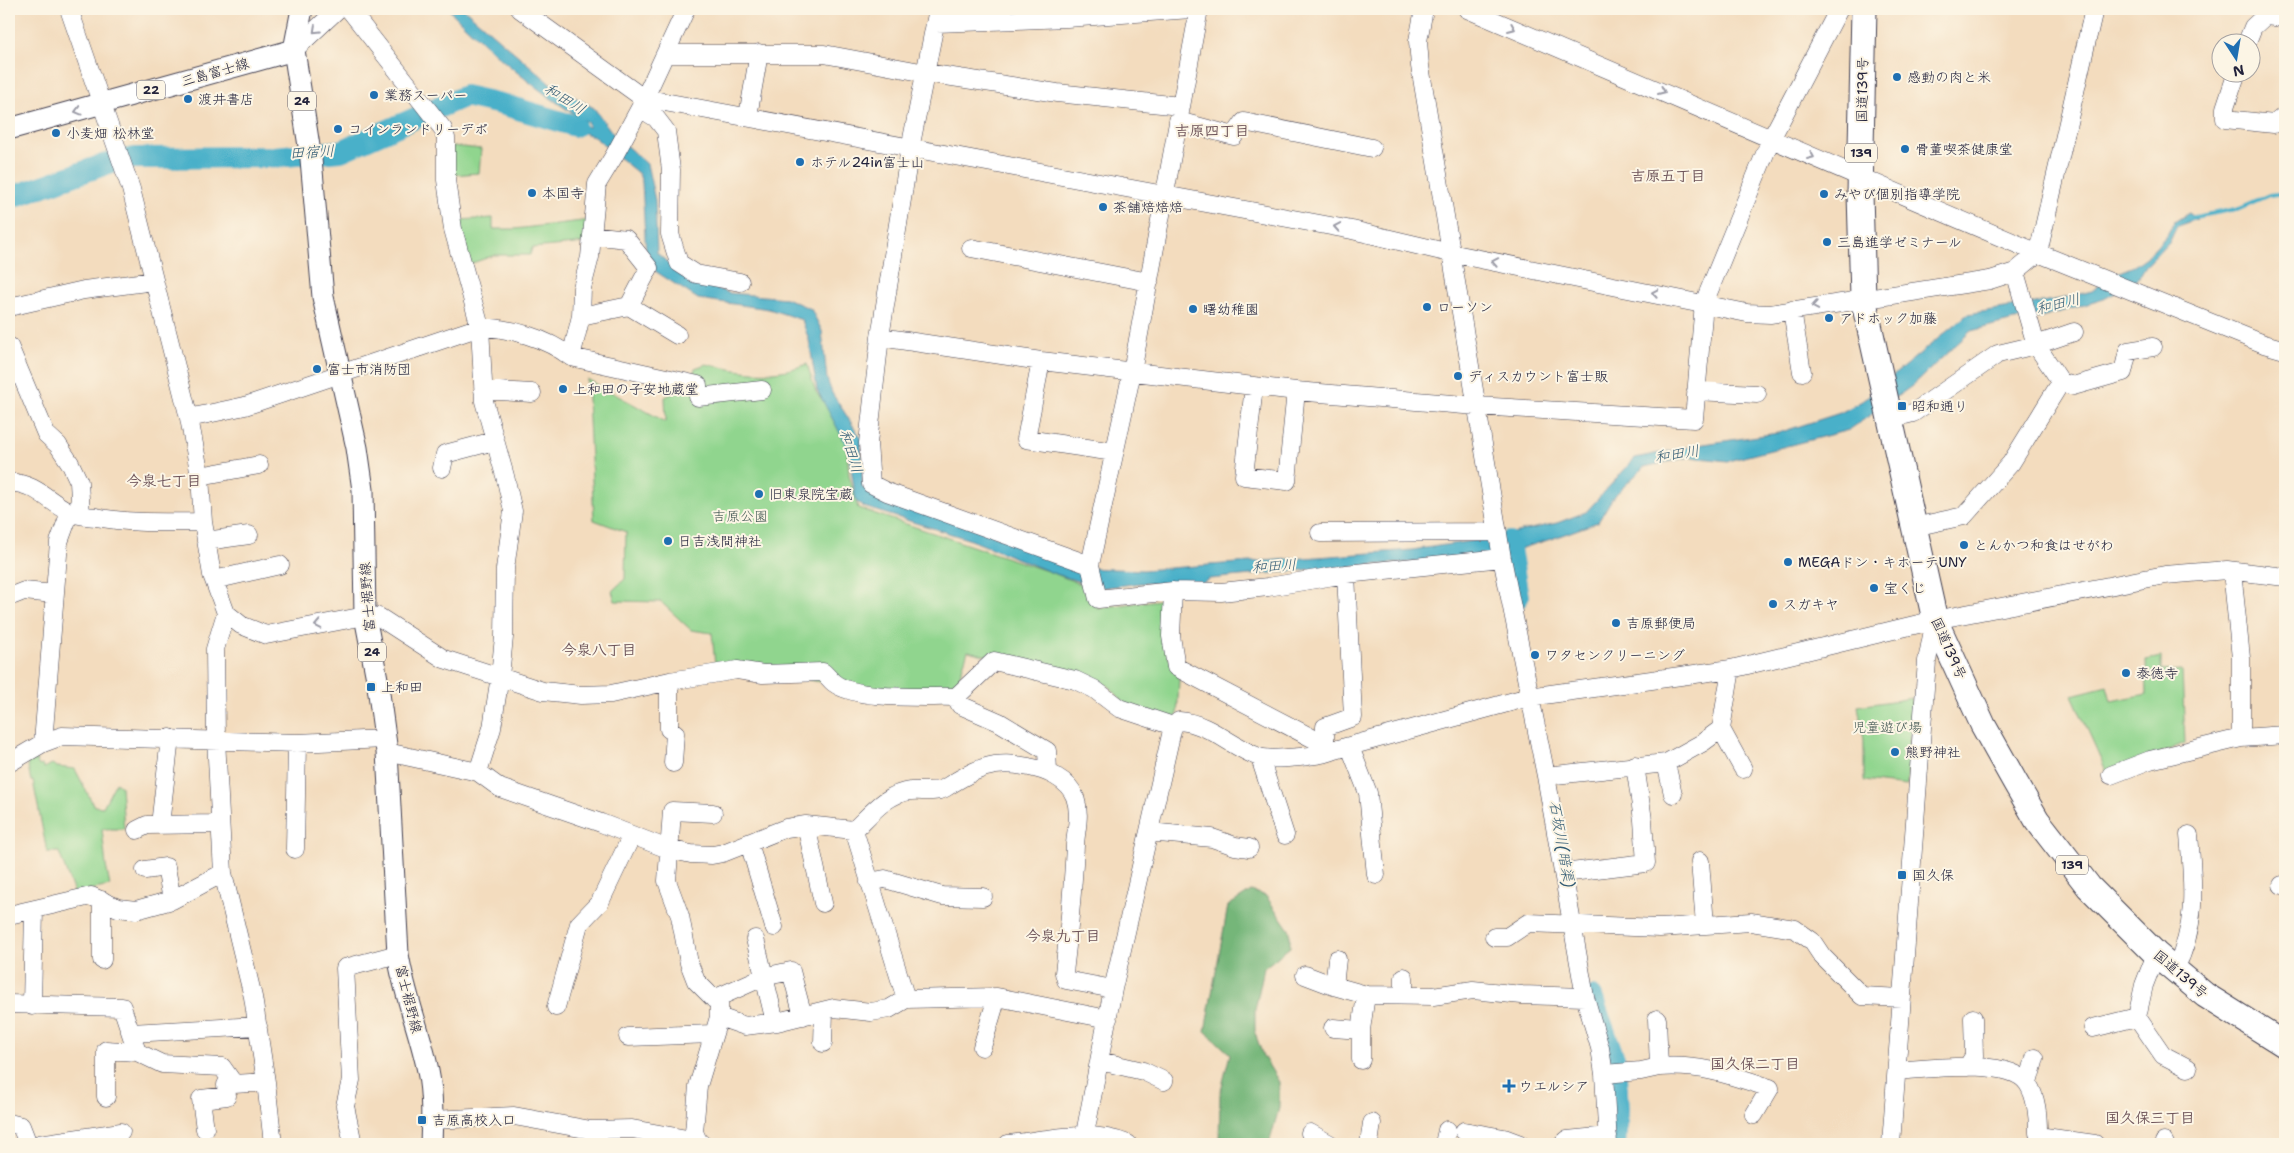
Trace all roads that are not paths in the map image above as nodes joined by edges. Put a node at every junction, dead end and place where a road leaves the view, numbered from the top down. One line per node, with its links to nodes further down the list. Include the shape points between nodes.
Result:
1 (69, 9): 25 (street)
2 (302, 9): 19 (main road)
3 (338, 9): 19 (street, one-way to 19)
4 (349, 9): 49 (street, via 443,129 453,229)
5 (520, 9): 24 (street)
6 (686, 9): 21 (street)
7 (1191, 9): 14 (street)
8 (1200, 9): 26 (street)
9 (1424, 9): 37 (street, via 1418,41 1420,66)
10 (1467, 9): 30 (street, one-way to 30)
11 (1839, 9): 30 (street)
12 (1864, 9): 33 (highway, 国道139号 / 139)
13 (2094, 9): 38 (street)
14 (1123, 12): 15 (street)
15 (1068, 13): 16 (street)
16 (937, 16): 22 (street)
17 (2285, 18): 18 (street, via 2265,16)
18 (2251, 32)
19 (294, 50): 25 (main road, 三島富士線 / 22); 61 (main road, 富士裾野線 / 24, via 310,155 323,298)
20 (759, 53): 21 (street); 22 (street, via 824,54); 28 (street)
21 (666, 54): 24 (street)
22 (926, 73): 26 (street); 32 (street)
23 (2234, 82): 27 (street, via 2225,108 2226,119 2274,124)
24 (642, 103): 28 (street); 35 (street, via 597,184); 41 (street, via 666,131 672,170 670,234 679,263 696,274)
25 (101, 104): 29 (main road, 三島富士線 / 22, one-way to 29); 40 (street, via 131,189)
26 (1179, 114): 31 (street, via 1234,136 1244,122); 34 (street)
27 (2285, 114)
28 (748, 116): 32 (street)
29 (9, 129)
30 (1771, 139): 33 (street, one-way to 33); 44 (street)
31 (1372, 148)
32 (910, 149): 34 (street); 52 (street)
33 (1860, 176): 38 (street); 43 (highway, 国道139号 / 139)
34 (1164, 196): 37 (street, one-way to 34, via 1352,230); 42 (street)
35 (592, 235): 45 (street, via 626,239 649,268); 48 (street, via 582,288)
36 (971, 248): 42 (street)
37 (1450, 253): 44 (street, one-way to 37); 70 (street)
38 (2038, 253): 39 (street); 56 (street)
39 (2015, 272): 43 (street, via 1990,280); 53 (street)
40 (154, 281): 46 (street, via 84,290); 72 (street)
41 (740, 282)
42 (1149, 282): 59 (street)
43 (1863, 298): 47 (street, one-way to 47); 71 (highway, 国道139号 / 139)
44 (1704, 303): 47 (street, via 1747,313 1770,314); 67 (street)
45 (629, 306): 48 (street); 51 (street)
46 (9, 307)
47 (1792, 310): 60 (street)
48 (581, 316): 57 (street)
49 (480, 327): 57 (street, via 529,336 557,346); 61 (street); 64 (street)
50 (2074, 332): 53 (street)
51 (677, 335)
52 (880, 337): 58 (street); 88 (street, via 868,443 872,484)
53 (2036, 345): 62 (street); 71 (street, via 1998,354 1913,413)
54 (9, 346): 79 (street, via 46,434 62,451 79,482)
55 (2153, 347): 62 (street, via 2128,352 2124,372 2073,386)
56 (2285, 350)
57 (571, 357): 65 (street, via 698,385 698,397)
58 (1041, 361): 59 (street); 74 (street, via 1026,439)
59 (1132, 372): 63 (street); 74 (street)
60 (1802, 372)
61 (340, 374): 72 (street, via 245,406); 97 (main road, 富士裾野線 / 24, via 363,490)
62 (2060, 382): 81 (street, via 2011,463 1964,516)
63 (1254, 386): 66 (street); 66 (street, via 1244,476 1286,481)
64 (482, 390): 68 (street); 73 (street)
65 (762, 390)
66 (1296, 391): 70 (street)
67 (1696, 391): 69 (street); 70 (street, via 1694,419)
68 (532, 393)
69 (1757, 394)
70 (1476, 406): 82 (street)
71 (1887, 414): 81 (highway, 国道139号 / 139)
72 (189, 418): 77 (street)
73 (494, 441): 76 (street, via 445,454); 100 (street, via 513,511 505,569)
74 (1114, 452): 88 (street)
75 (259, 465): 77 (street)
76 (442, 468)
77 (200, 476): 80 (street)
78 (9, 482): 79 (street, via 24,484 44,493)
79 (76, 514): 80 (street, via 126,523); 94 (street, via 59,542)
80 (203, 522): 85 (street)
81 (1914, 527): 98 (highway, 国道139号 / 139)
82 (1498, 532): 83 (street); 86 (street)
83 (1320, 533)
84 (249, 535): 85 (street)
85 (206, 541): 92 (street)
86 (1502, 558): 90 (street); 102 (street)
87 (280, 565): 92 (street)
88 (1090, 565): 93 (street, via 1098,599)
89 (2232, 571): 91 (street); 98 (street, via 2165,575); 108 (street, via 2241,658)
90 (1346, 574): 93 (street, via 1230,591); 113 (street, via 1354,717 1325,727)
91 (2285, 577)
92 (214, 580): 96 (street)
93 (1173, 591): 113 (street, via 1171,636 1176,667)
94 (54, 594): 95 (street, via 24,591); 110 (street)
95 (9, 597)
96 (226, 613): 97 (street, one-way to 96, via 266,635 241,625); 109 (street, via 215,649)
97 (365, 616): 100 (street, via 379,617 444,659); 112 (main road, 富士裾野線 / 24)
98 (1935, 620): 99 (street); 157 (highway, 国道139号 / 139, via 1983,725 2037,820 2089,887); 170 (street, via 1927,660)
99 (1731, 669): 102 (street); 105 (street)
100 (500, 676): 101 (street, via 543,691 581,695 611,694); 121 (street, via 492,728)
101 (669, 681): 103 (street, via 737,670 763,674 823,672 835,684 863,693); 116 (street, via 669,729 675,733)
102 (1535, 696): 113 (street); 123 (street)
103 (956, 697): 104 (street, via 994,661 1075,680 1094,689 1119,708); 120 (street, via 960,705 999,722 1047,751)
104 (1173, 726): 114 (street, via 1179,721 1192,722); 131 (street)
105 (1721, 729): 117 (street); 119 (street)
106 (2285, 735): 108 (street)
107 (170, 738): 109 (street); 110 (street, via 62,736); 127 (street)
108 (2241, 738): 122 (street, via 2150,760)
109 (216, 739): 111 (street); 126 (street)
110 (43, 743): 115 (street)
111 (297, 743): 112 (street); 138 (street)
112 (386, 746): 121 (street); 156 (main road, 富士裾野線 / 24)
113 (1337, 748): 114 (street, via 1325,755); 143 (street, via 1368,793)
114 (1260, 758): 133 (street)
115 (9, 763)
116 (674, 763)
117 (1666, 763): 118 (street); 124 (street)
118 (1635, 765): 123 (street); 141 (street, via 1646,863)
119 (1743, 769)
120 (1048, 771): 130 (street, via 1010,763 978,768 943,790 910,791 889,797); 165 (street, via 1074,795 1079,823 1064,973 1066,980)
121 (478, 772): 132 (street, via 500,788)
122 (2111, 775)
123 (1550, 776): 141 (street)
124 (1673, 794)
125 (714, 813): 137 (street, via 672,811)
126 (219, 824): 127 (street); 142 (street)
127 (160, 825): 129 (street, via 147,825)
128 (806, 826): 130 (street); 135 (street, via 786,828); 148 (street)
129 (137, 830)
130 (854, 830): 144 (street)
131 (1149, 832): 136 (street, via 1212,838); 165 (street)
132 (632, 835): 137 (street); 175 (street, via 600,902 578,924)
133 (1285, 835)
134 (2189, 835): 160 (street, via 2194,903 2182,956)
135 (749, 843): 137 (street, via 712,855); 153 (street)
136 (1249, 848)
137 (668, 849): 171 (street, via 666,881 680,916 689,963 696,982)
138 (296, 850)
139 (1700, 861): 152 (street)
140 (146, 870): 147 (street, via 166,867)
141 (1567, 872): 151 (street)
142 (223, 873): 147 (street); 184 (street)
143 (1376, 875)
144 (869, 882): 145 (street, via 885,879 942,896); 172 (street)
145 (983, 897)
146 (102, 900): 147 (street, via 118,908 136,910); 149 (street, via 91,896); 159 (street)
147 (172, 900)
148 (823, 903)
149 (34, 909): 150 (street); 174 (street)
150 (9, 915)
151 (1577, 924): 152 (street, via 1660,928); 154 (street, via 1528,923 1508,937); 169 (street)
152 (1705, 925): 170 (street, via 1751,922 1794,929 1812,941 1822,956 1862,996)
153 (774, 928)
154 (1494, 937)
155 (755, 939): 162 (street)
156 (398, 954): 209 (main road, 富士裾野線 / 24, via 428,1072); 222 (street, via 345,968 351,1080 345,1106)
157 (2156, 954): 160 (highway, 国道139号 / 139); 179 (street, via 2144,985)
158 (1337, 959): 164 (street)
159 (102, 960)
160 (2175, 969): 192 (highway, 国道139号 / 139, via 2205,995)
161 (1305, 974): 164 (street)
162 (763, 977): 171 (street); 177 (street, via 791,971); 183 (street)
163 (1404, 977): 167 (street)
164 (1334, 986): 166 (street)
165 (1114, 990): 181 (street)
166 (1366, 995): 167 (street); 187 (street)
167 (1404, 996): 169 (street, via 1474,990)
168 (997, 997): 172 (street); 181 (street); 193 (street)
169 (1585, 997): 202 (street)
170 (1902, 998): 201 (street)
171 (714, 999): 178 (street, via 719,1004)
172 (906, 999): 176 (street, via 889,1009 871,1012 834,1008)
173 (9, 1004): 174 (street)
174 (32, 1006): 188 (street, via 122,1007)
175 (556, 1007)
176 (824, 1011): 177 (street); 191 (street)
177 (803, 1016): 183 (street)
178 (719, 1017): 183 (street, via 745,1026); 189 (street)
179 (2137, 1017): 186 (street); 200 (street, via 2163,1055)
180 (1973, 1018): 199 (street, via 1974,1056)
181 (1108, 1019): 197 (street)
182 (1656, 1019): 198 (street)
183 (775, 1022)
184 (258, 1026): 188 (street); 204 (street)
185 (1333, 1028): 187 (street)
186 (2093, 1028)
187 (1361, 1030): 196 (street)
188 (131, 1033): 194 (street)
189 (713, 1034): 190 (street); 218 (street, via 698,1086 694,1132)
190 (628, 1038)
191 (823, 1043)
192 (2285, 1045)
193 (982, 1047)
194 (137, 1052): 206 (street, via 162,1064 222,1067); 207 (street, via 106,1050)
195 (2035, 1058): 205 (street)
196 (1361, 1060)
197 (1100, 1061): 203 (street, via 1143,1071); 216 (street)
198 (1659, 1067): 202 (street); 208 (street, via 1707,1068 1770,1088)
199 (1967, 1067): 201 (street); 205 (street, via 2009,1071)
200 (2188, 1068)
201 (1897, 1071): 230 (street)
202 (1604, 1074): 217 (street)
203 (1164, 1081)
204 (266, 1082): 206 (street); 221 (street)
205 (2028, 1082): 231 (street, via 2037,1108 2038,1132 2045,1137)
206 (234, 1084): 212 (street, via 226,1085 227,1096 201,1099)
207 (106, 1097)
208 (1754, 1115)
209 (432, 1120): 218 (street, via 514,1116 591,1130 632,1129); 223 (main road, 富士裾野線 / 24)
210 (9, 1123): 219 (street, via 21,1126)
211 (1372, 1123): 227 (street)
212 (205, 1129)
213 (122, 1132): 220 (street)
214 (1310, 1133): 226 (street)
215 (1451, 1135): 228 (street, via 1504,1138)
216 (1084, 1140): 224 (street); 225 (street, via 1116,1139)
217 (1608, 1140): 229 (street, via 1566,1140)
218 (700, 1143)
219 (28, 1144)
220 (39, 1144)
221 (273, 1144)
222 (353, 1144)
223 (431, 1144)
224 (1008, 1144)
225 (1128, 1144)
226 (1330, 1144)
227 (1369, 1144)
228 (1520, 1144)
229 (1562, 1144)
230 (1891, 1144)
231 (2096, 1144)

